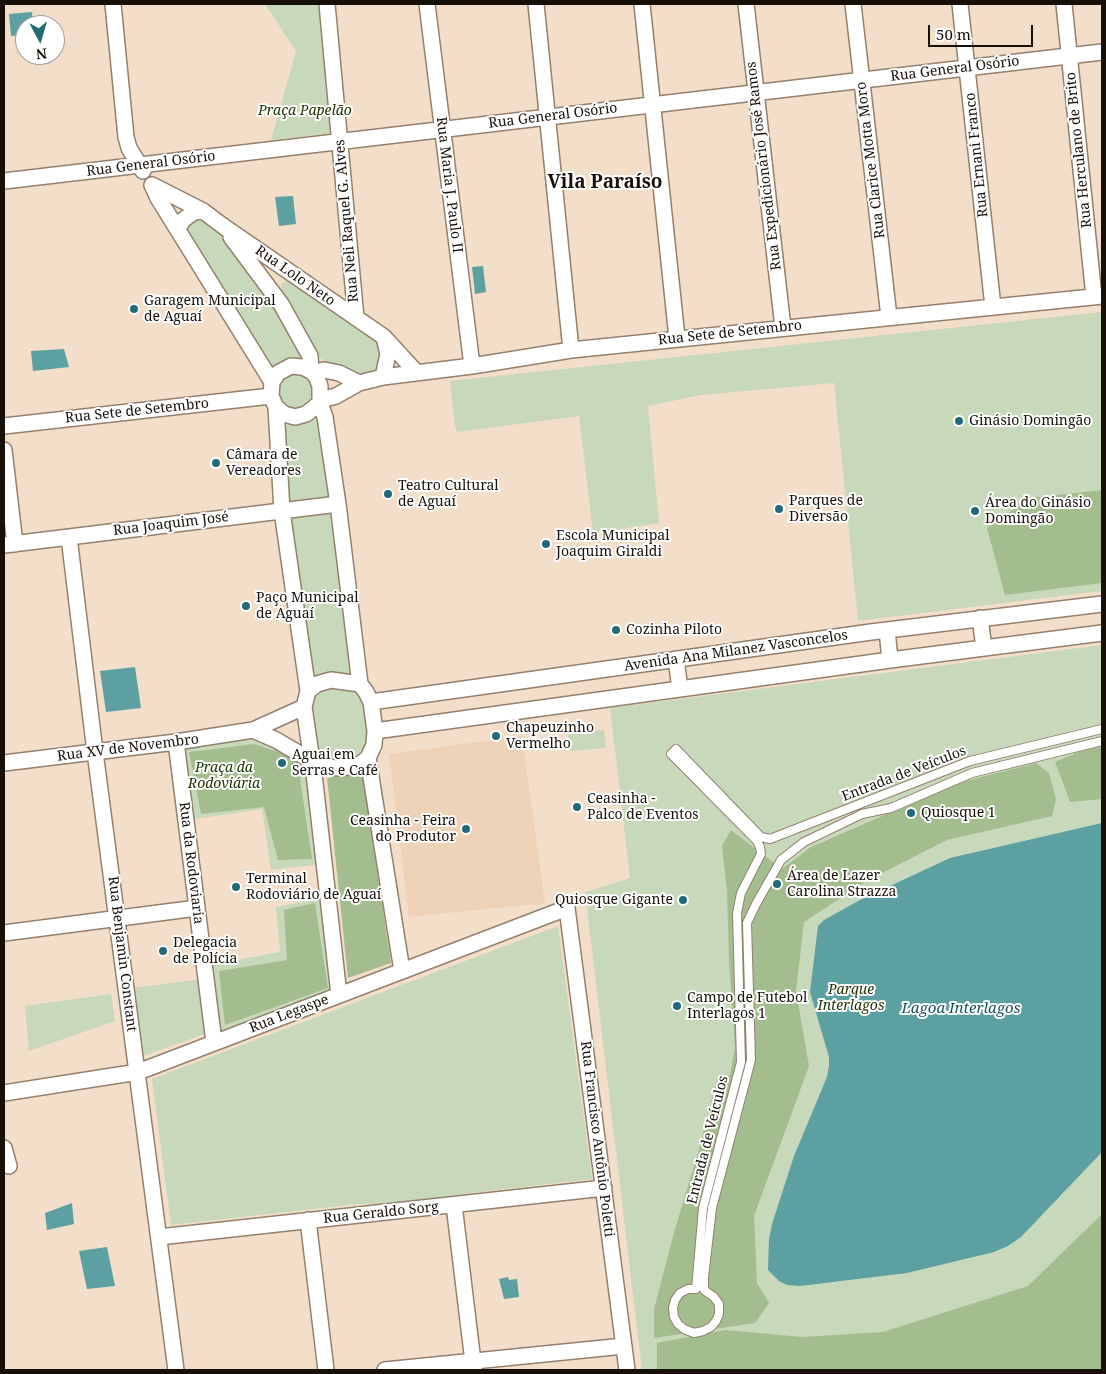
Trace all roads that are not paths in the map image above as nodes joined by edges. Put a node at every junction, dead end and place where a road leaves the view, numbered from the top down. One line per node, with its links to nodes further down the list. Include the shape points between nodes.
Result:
1 (113, 4): 19 (street, via 126,137)
2 (327, 4): 18 (street, Rua Neli Raquel G. Alves)
3 (427, 4): 17 (street, Rua Maria J. Paulo II)
4 (536, 4): 16 (street)
5 (642, 4): 15 (street)
6 (746, 4): 14 (street, Rua Expedicionário José Ramos)
7 (853, 4): 13 (street, Rua Clarice Motta Moro)
8 (960, 4): 12 (street, Rua Ernani Franco)
9 (1064, 4): 11 (street, Rua Herculano de Brito)
10 (1102, 52): 11 (street, Rua General Osório)
11 (1070, 56): 12 (street, Rua General Osório); 25 (street, Rua Herculano de Brito)
12 (967, 68): 13 (street, Rua General Osório); 26 (street, Rua Ernani Franco)
13 (862, 80): 14 (street, Rua General Osório); 27 (street, Rua Clarice Motta Moro)
14 (756, 92): 15 (street, Rua General Osório); 29 (street, Rua Expedicionário José Ramos)
15 (653, 105): 16 (street, Rua General Osório); 31 (street)
16 (548, 117): 17 (street, Rua General Osório); 32 (street)
17 (442, 129): 18 (street, Rua General Osório); 33 (street, Rua Maria J. Paulo II)
18 (340, 141): 19 (street, Rua General Osório); 28 (street, Rua Neli Raquel G. Alves)
19 (140, 165): 20 (street, Rua General Osório); 21 (street)
20 (4, 181)
21 (159, 187): 22 (street, Rua Lolo Neto); 24 (street, via 158,198)
22 (203, 211): 23 (street, Rua Lolo Neto); 24 (street, via 194,212)
23 (223, 226): 28 (street, Rua Lolo Neto); 34 (street, via 282,304 310,356)
24 (178, 228): 38 (street)
25 (1098, 296): 26 (street, Rua Sete de Setembro)
26 (993, 307): 27 (street, Rua Sete de Setembro)
27 (889, 317): 29 (street, Rua Sete de Setembro)
28 (356, 318): 30 (street, Rua Lolo Neto)
29 (784, 328): 31 (street, Rua Sete de Setembro)
30 (384, 337): 35 (street, Rua Lolo Neto); 36 (street, via 388,354)
31 (677, 338): 32 (street, Rua Sete de Setembro)
32 (571, 350): 33 (street, Rua Sete de Setembro)
33 (472, 366): 35 (street, Rua Sete de Setembro)
34 (312, 372): 37 (street, via 339,373); 38 (street, via 291,366 278,373); 39 (street, via 320,386)
35 (417, 373): 36 (street, Rua Sete de Setembro)
36 (383, 377): 37 (street, Rua Sete de Setembro)
37 (359, 383): 39 (street, Rua Sete de Setembro)
38 (273, 395): 39 (street, via 284,414 295,416 306,414); 40 (street, Rua Sete de Setembro); 43 (street)
39 (320, 402): 42 (street)
40 (4, 426)
41 (4, 450): 45 (street)
42 (338, 504): 43 (street, Rua Joaquim José); 53 (street)
43 (282, 510): 44 (street, Rua Joaquim José); 55 (street)
44 (69, 537): 45 (street, Rua Joaquim José); 63 (street, Rua Benjamin Constant)
45 (9, 545)
46 (1102, 604): 47 (street, Avenida Ana Milanez Vasconcelos)
47 (980, 618): 48 (street, Avenida Ana Milanez Vasconcelos); 50 (street)
48 (887, 630): 51 (street, Avenida Ana Milanez Vasconcelos); 52 (street)
49 (1102, 633): 50 (street)
50 (984, 648): 52 (street)
51 (676, 659): 54 (street); 56 (street, Avenida Ana Milanez Vasconcelos)
52 (890, 660): 54 (street)
53 (360, 684): 55 (street, via 331,680); 56 (street)
54 (680, 689): 60 (street)
55 (308, 691): 57 (street)
56 (371, 702): 60 (street)
57 (304, 707): 59 (street, Rua XV de Novembro); 65 (street)
58 (1102, 729): 61 (lane, Entrada de Veículos, via 970,761 770,839 762,837 676,749 671,754 757,841 761,854 741,893 737,913 741,1062 703,1208 696,1289 680,1293 673,1308 674,1317 684,1329 694,1333 703,1331 711,1327 719,1314 719,1304 704,1290 704,1277 712,1208 751,1060 747,923 781,860 804,842 862,814 891,808 972,773)
59 (253, 730): 62 (street, Rua XV de Novembro); 65 (street)
60 (376, 731): 64 (street)
61 (1102, 741)
62 (176, 742): 63 (street, Rua XV de Novembro); 67 (street, Rua da Rodoviaria)
63 (95, 752): 66 (street, Rua XV de Novembro); 69 (street, Rua Benjamin Constant)
64 (368, 758): 65 (street, via 359,765 340,768); 71 (street)
65 (314, 763): 72 (street)
66 (4, 764)
67 (197, 908): 69 (street); 73 (street, Rua da Rodoviaria)
68 (567, 908): 71 (street, Rua Legaspe); 78 (street, Rua Francisco Antônio Poletti)
69 (118, 919): 70 (street); 74 (street, Rua Benjamin Constant)
70 (4, 933)
71 (402, 971): 72 (street, Rua Legaspe)
72 (338, 995): 73 (street, Rua Legaspe)
73 (214, 1042): 74 (street, Rua Legaspe)
74 (138, 1072): 75 (street, Rua Legaspe); 81 (street, Rua Benjamin Constant)
75 (4, 1093)
76 (4, 1148): 77 (street)
77 (9, 1166)
78 (604, 1188): 79 (street, Rua Geraldo Sorg); 82 (street, Rua Francisco Antônio Poletti)
79 (454, 1205): 80 (street, Rua Geraldo Sorg); 83 (street)
80 (308, 1220): 81 (street, Rua Geraldo Sorg); 85 (street)
81 (159, 1238): 84 (street, Rua Benjamin Constant)
82 (624, 1346): 83 (street); 87 (street, Rua Francisco Antônio Poletti)
83 (473, 1366): 86 (street)
84 (176, 1370)
85 (326, 1370)
86 (385, 1370)
87 (627, 1370)

